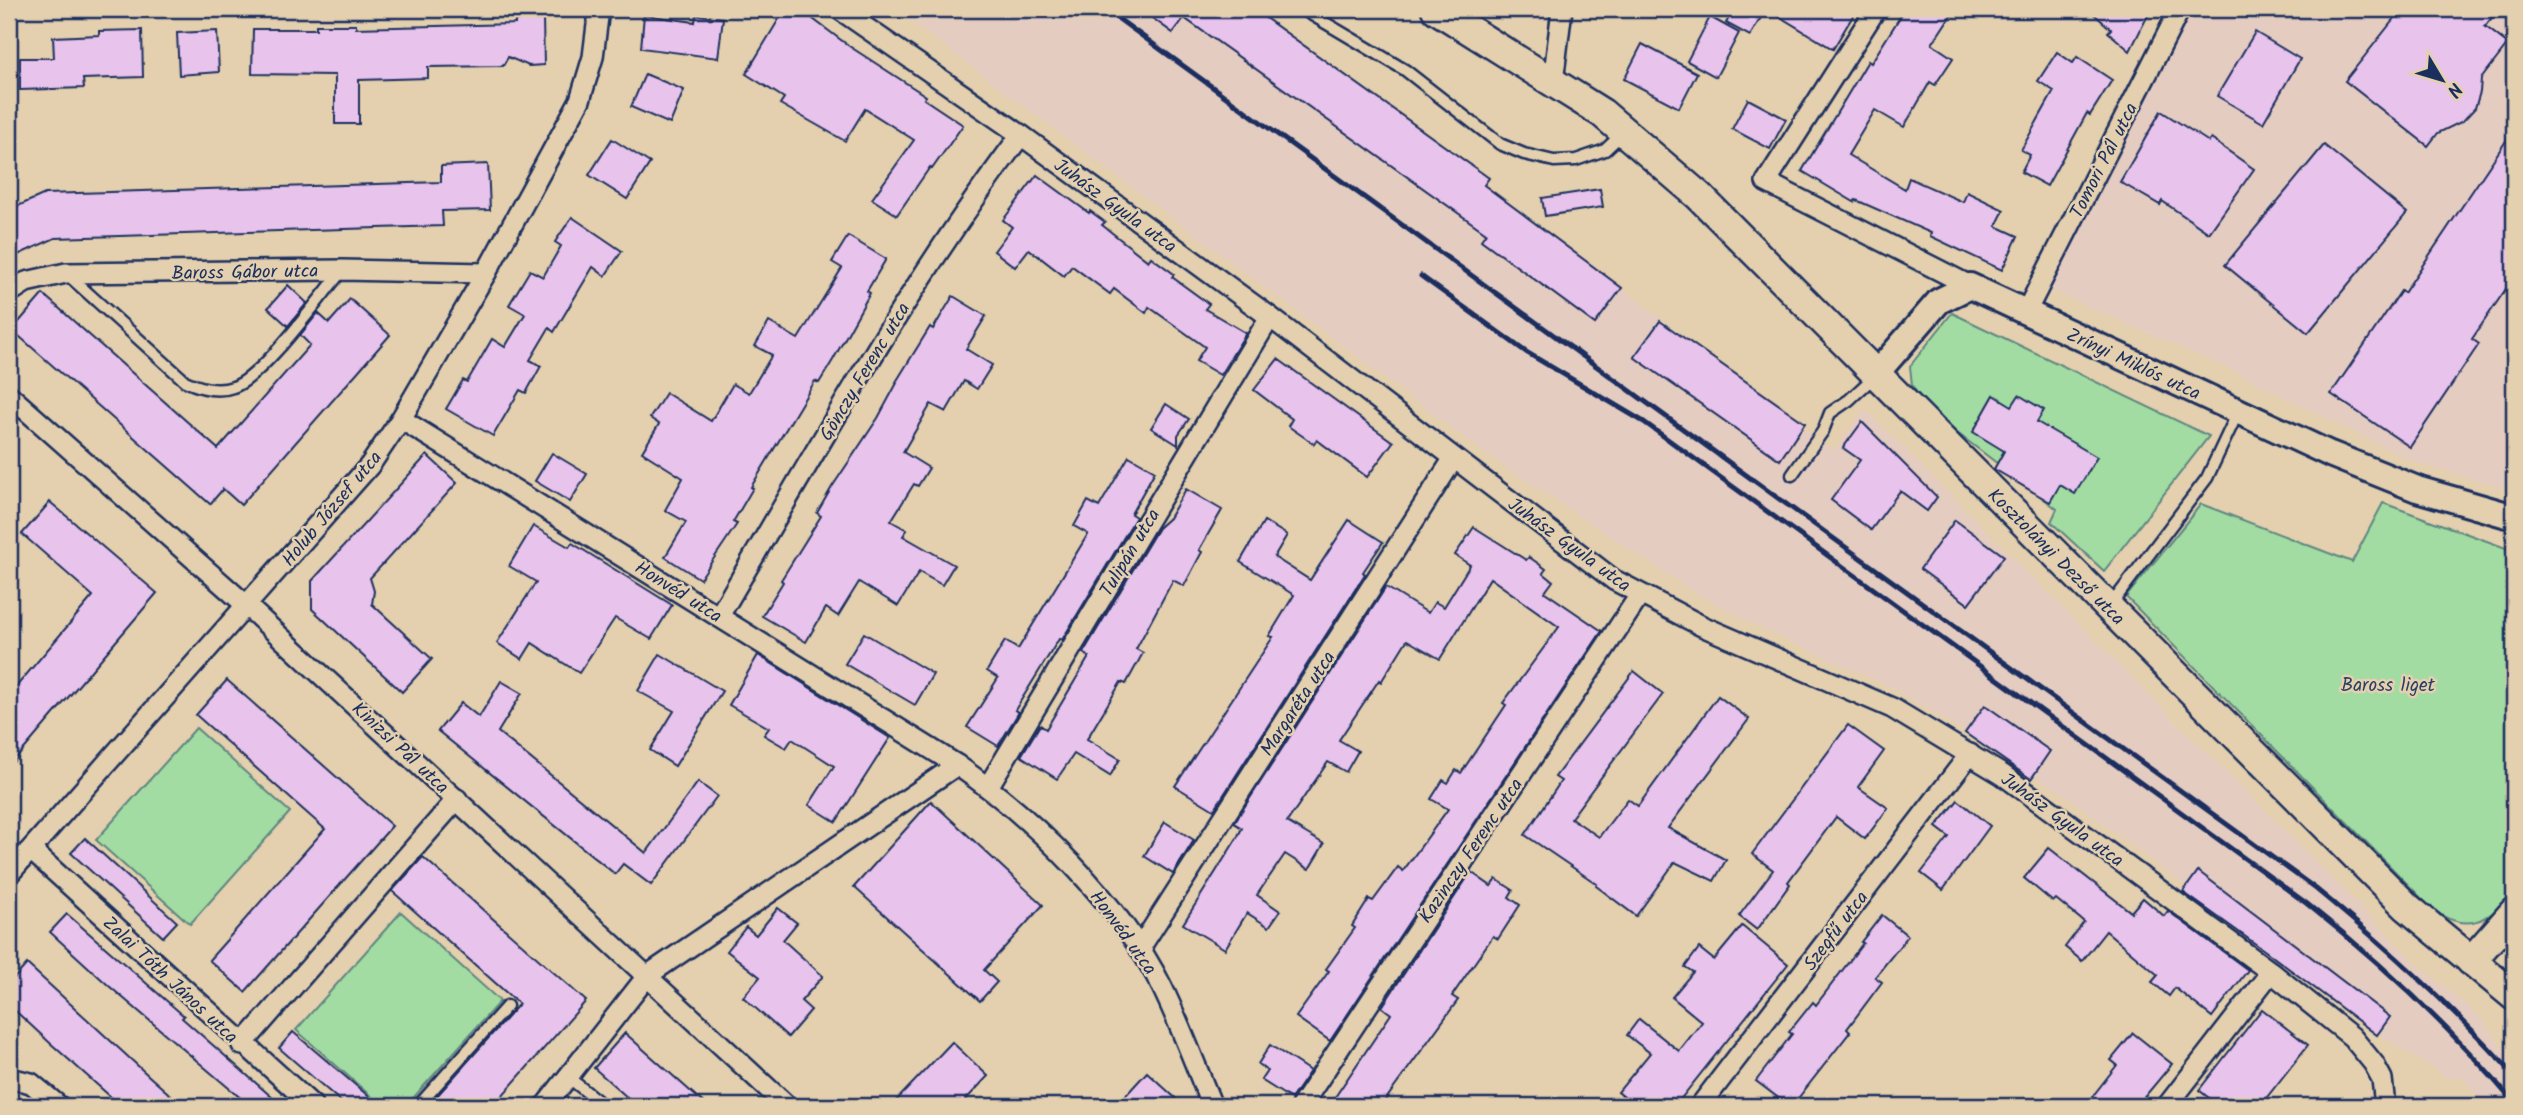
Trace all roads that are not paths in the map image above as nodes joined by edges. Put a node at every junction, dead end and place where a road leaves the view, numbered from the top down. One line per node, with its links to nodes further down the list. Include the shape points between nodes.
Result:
1 (598, 9): 13 (street, Holub József utca, via 593,57 580,100)
2 (839, 9): 10 (street, Juhász Gyula utca)
3 (1302, 9): 9 (lane, via 1405,70 1500,144 1524,154 1554,161 1576,160 1605,150)
4 (1436, 9): 8 (main road)
5 (1562, 9): 8 (street)
6 (1876, 9): 14 (street, Zrínyi Miklós utca, via 1766,181)
7 (2180, 9): 16 (street, Tomori Pál utca)
8 (1553, 82): 9 (main road, Kosztolányi Dezső utca)
9 (1624, 132): 18 (main road, Kosztolányi Dezső utca, via 1699,196)
10 (1020, 135): 17 (street, Juhász Gyula utca); 28 (street, Gönczy Ferenc utca, via 875,351)
11 (342, 270): 12 (street, Baross Gábor utca); 12 (lane, via 259,370 232,388 215,389 185,381); 13 (street, Baross Gábor utca)
12 (66, 273): 15 (street, Baross Gábor utca, via 26,282)
13 (486, 273): 21 (street, Holub József utca)
14 (1970, 286): 16 (street, Zrínyi Miklós utca); 18 (street, via 1939,302)
15 (9, 293)
16 (2026, 312): 20 (street, Zrínyi Miklós utca)
17 (1270, 317): 22 (street, Juhász Gyula utca); 31 (street, Tulipán utca)
18 (1875, 375): 23 (lane, via 1830,413); 27 (main road, Kosztolányi Dezső utca)
19 (9, 395): 26 (street, Kinizsi Pál utca)
20 (2238, 411): 24 (street, Zrínyi Miklós utca, via 2417,489); 27 (lane, via 2207,478)
21 (401, 419): 26 (street, Holub József utca, via 359,480); 28 (street, Honvéd utca)
22 (1454, 458): 25 (street, Juhász Gyula utca); 36 (street, Margaréta utca)
23 (1792, 475)
24 (2514, 517)
25 (1640, 595): 29 (street, Juhász Gyula utca, via 1892,708); 52 (street, Kazinczy Ferenc utca)
26 (247, 606): 32 (street, Kinizsi Pál utca); 33 (street, Holub József utca)
27 (2109, 608): 37 (main road, Kosztolányi Dezső utca, via 2362,863)
28 (719, 616): 30 (street, Honvéd utca)
29 (1970, 754): 38 (street, Juhász Gyula utca); 53 (street, Szegfű utca)
30 (957, 765): 31 (street, Honvéd utca); 39 (street)
31 (988, 787): 36 (street, Honvéd utca, via 1076,869)
32 (457, 799): 39 (street, Kinizsi Pál utca); 42 (street)
33 (31, 850): 34 (street, Holub József utca); 42 (street, Zalai Tóth János utca)
34 (9, 874)
35 (2514, 912): 37 (main road)
36 (1140, 948): 51 (street, Honvéd utca, via 1162,987)
37 (2470, 961): 40 (main road, Kosztolányi Dezső utca)
38 (2271, 972): 54 (street); 55 (street, Juhász Gyula utca, via 2365,1051 2382,1079)
39 (648, 975): 43 (street); 50 (street, Kinizsi Pál utca)
40 (2514, 996)
41 (507, 1006): 47 (lane)
42 (242, 1045): 46 (street, Zalai Tóth János utca)
43 (568, 1077): 48 (street); 49 (lane)
44 (9, 1079): 45 (street, via 31,1083)
45 (59, 1106)
46 (313, 1106)
47 (418, 1106)
48 (545, 1106)
49 (604, 1106)
50 (788, 1106)
51 (1212, 1106)
52 (1301, 1106)
53 (1700, 1106)
54 (2167, 1106)
55 (2385, 1106)

